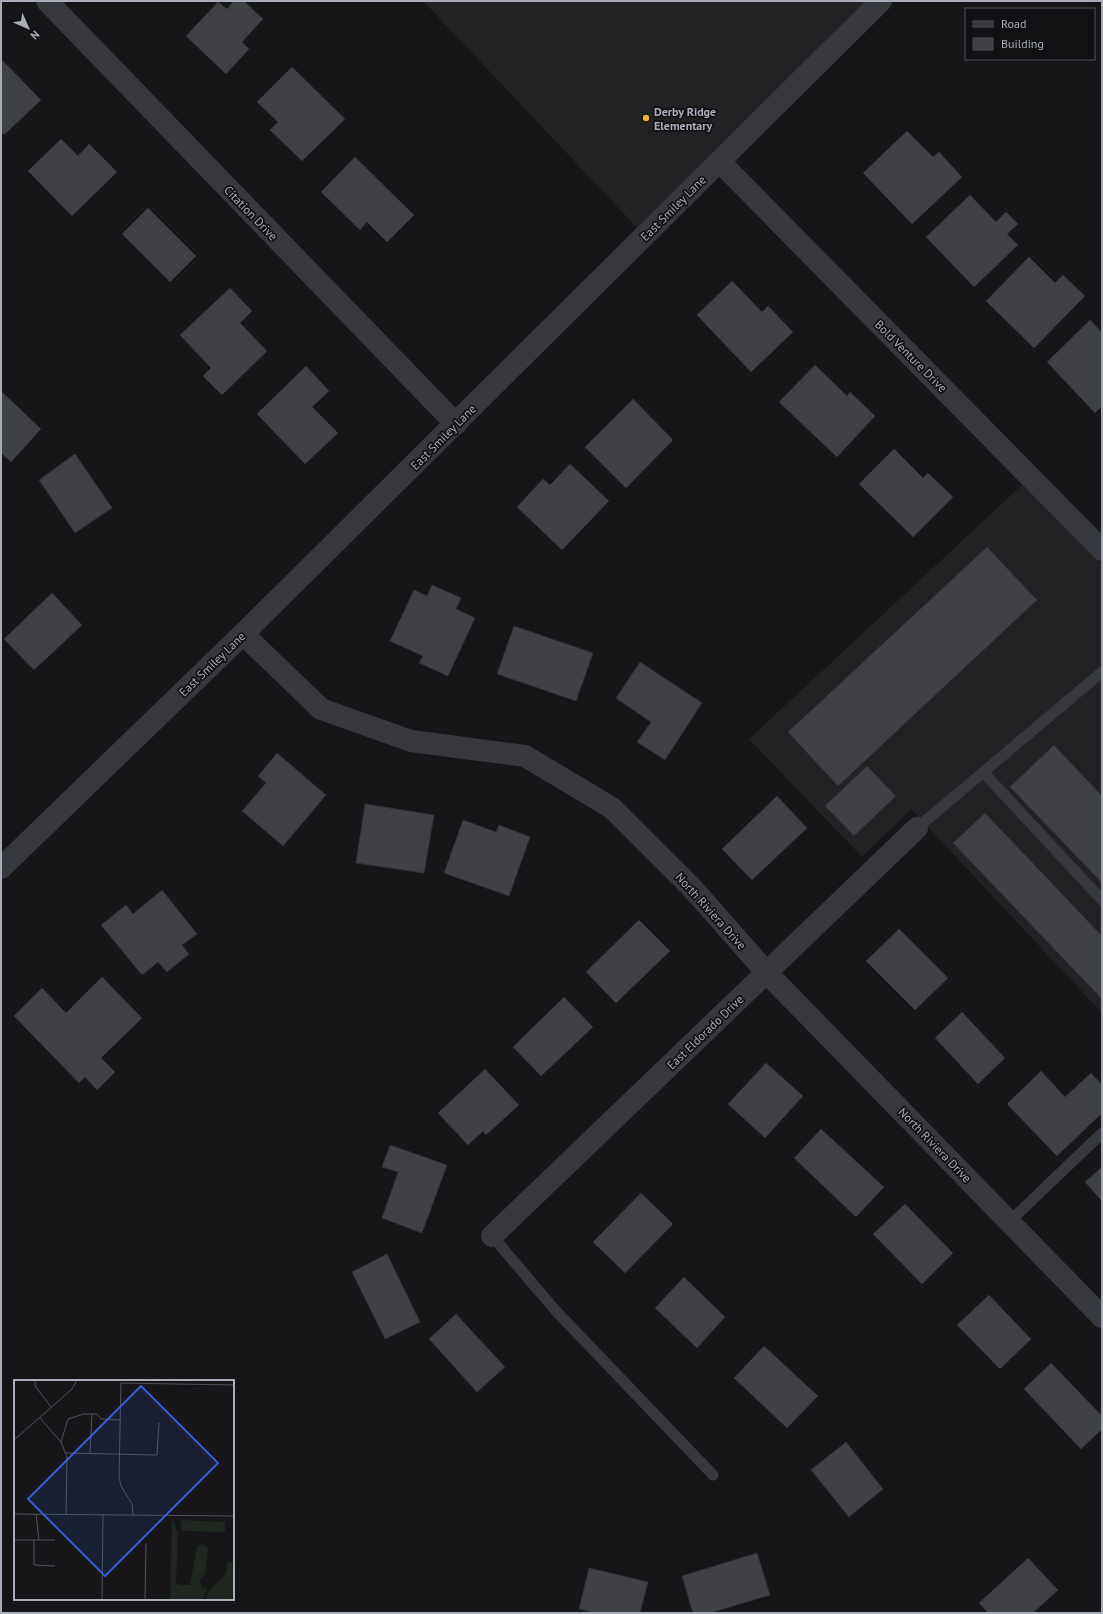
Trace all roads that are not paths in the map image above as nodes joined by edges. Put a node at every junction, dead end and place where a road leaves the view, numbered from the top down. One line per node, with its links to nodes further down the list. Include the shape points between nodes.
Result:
1 (47, 1): 4 (street, Citation Drive)
2 (881, 1): 3 (street, East Smiley Lane)
3 (720, 162): 4 (street, East Smiley Lane); 5 (street, Bold Venture Drive)
4 (456, 424): 6 (street, East Smiley Lane)
5 (1102, 550)
6 (243, 634): 10 (street, East Smiley Lane); 12 (street, North Riviera Drive, via 321,709 411,741 525,756 612,808 693,889)
7 (1102, 672): 8 (lane)
8 (983, 772): 9 (lane); 11 (lane)
9 (917, 828): 12 (street, East Eldorado Drive)
10 (1, 868)
11 (1102, 900)
12 (766, 973): 14 (street, North Riviera Drive); 15 (street, East Eldorado Drive)
13 (1102, 1132): 14 (lane)
14 (1009, 1222): 16 (street, North Riviera Drive)
15 (492, 1236): 17 (lane, via 556,1311)
16 (1102, 1317)
17 (713, 1475)

